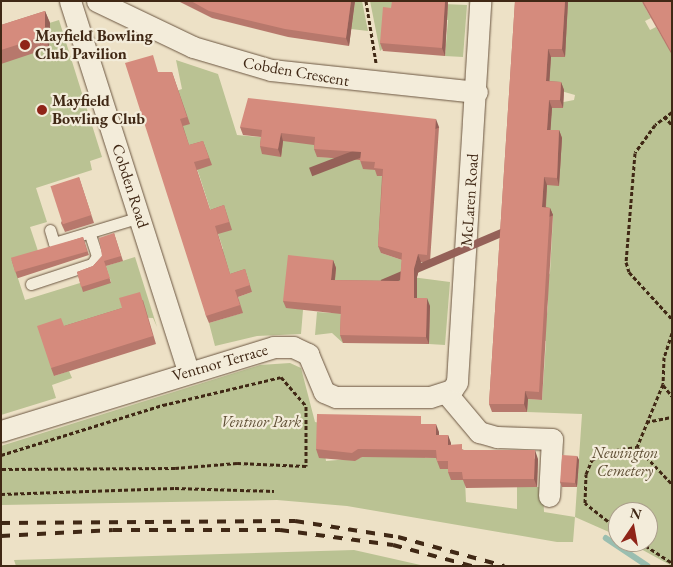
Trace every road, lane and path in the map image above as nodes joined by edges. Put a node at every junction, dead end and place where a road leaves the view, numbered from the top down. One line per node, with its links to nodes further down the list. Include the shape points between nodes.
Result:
1 (70, 1): 10 (street, Cobden Road)
2 (97, 1): 5 (street, Cobden Crescent, via 148,28 233,61)
3 (366, 1): 5 (path, via 376,56)
4 (480, 1): 6 (street, McLaren Road)
5 (373, 84): 6 (street, Cobden Crescent)
6 (477, 92): 18 (street, McLaren Road, via 457,382)
7 (672, 112): 8 (path)
8 (664, 116): 9 (path); 14 (path, via 635,153 626,262 629,272)
9 (672, 125)
10 (140, 217): 12 (lane); 16 (street, Cobden Road)
11 (50, 230): 12 (lane, via 54,243)
12 (89, 232): 13 (lane, via 97,256 92,264)
13 (31, 284)
14 (672, 319)
15 (672, 333): 17 (path, via 664,357)
16 (188, 371): 18 (street, Ventnor Terrace, via 285,346 312,357 320,385 329,395); 22 (street, Ventnor Terrace)
17 (663, 384): 19 (path); 21 (path)
18 (447, 394): 29 (street, via 479,432 497,437 552,439)
19 (672, 396)
20 (672, 417): 21 (path)
21 (646, 422): 23 (path)
22 (1, 431)
23 (637, 447): 26 (path); 30 (path, via 609,451 592,460 586,474 585,503)
24 (1, 455): 25 (path, via 163,405 281,377 306,406 306,466 237,463 175,468)
25 (1, 469)
26 (672, 484)
27 (274, 491): 28 (path, via 175,488)
28 (1, 494)
29 (549, 496)
30 (608, 521)
31 (655, 552): 32 (path)
32 (672, 563)

